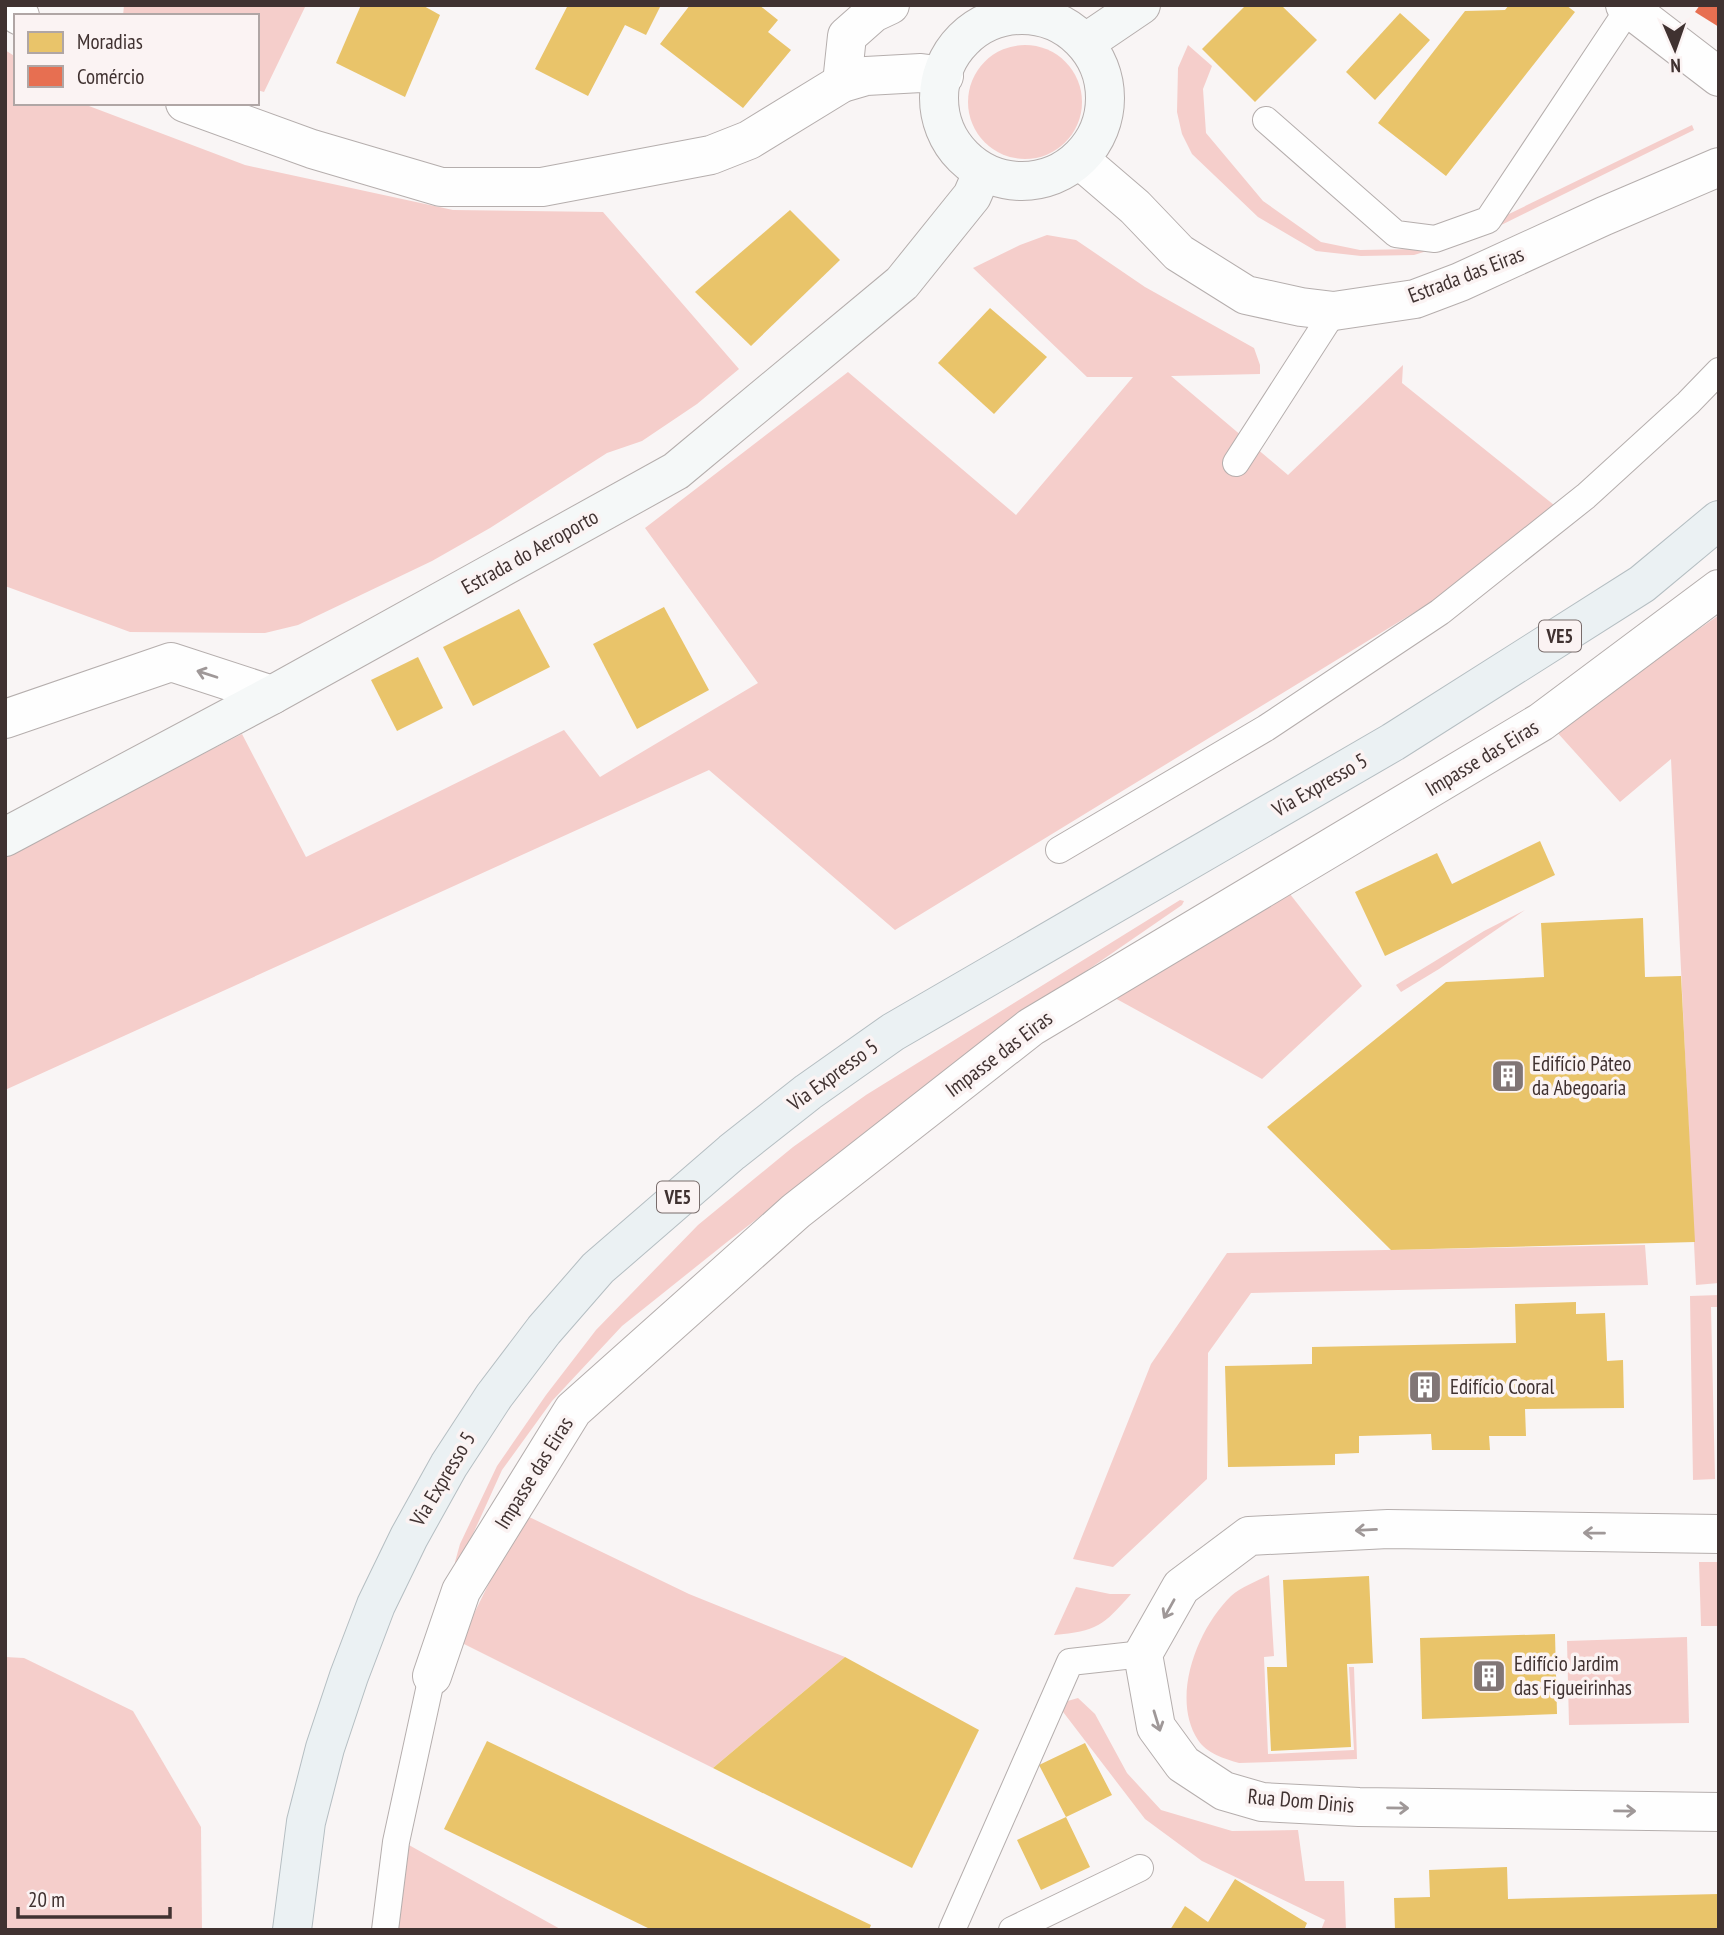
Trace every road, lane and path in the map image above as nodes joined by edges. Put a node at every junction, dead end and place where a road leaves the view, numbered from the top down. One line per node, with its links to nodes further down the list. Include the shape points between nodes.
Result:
1 (890, 5): 7 (street, via 847,36)
2 (1142, 5): 4 (main road)
3 (1627, 7): 6 (street); 9 (lane, via 1488,220 1435,239 1396,234)
4 (1085, 43): 5 (main road, via 1062,24 1037,15 1009,15 984,23 962,38 946,60); 10 (main road, via 1104,93 1101,121)
5 (944, 76): 7 (street, via 866,76); 12 (main road, via 946,127 959,153)
6 (1719, 77)
7 (842, 83): 8 (street, via 749,140 711,155 542,187 441,187 312,149)
8 (191, 105)
9 (1266, 120)
10 (1079, 159): 12 (main road, via 1059,173 1037,180 1016,182); 13 (street, Estrada das Eiras, via 1135,206 1179,253 1246,295)
11 (1719, 167): 13 (street, Estrada das Eiras, via 1415,299)
12 (982, 173): 18 (main road, Estrada do Aeroporto, via 972,196 902,283 676,471)
13 (1334, 311): 15 (lane)
14 (1719, 371): 21 (lane, via 1586,496 1440,612 1266,728)
15 (1236, 463)
16 (1719, 520): 27 (main road, Via Expresso 5 / VE5, via 1642,584 1393,742 893,1032 732,1152 598,1268 494,1396 449,1465 376,1605 325,1748 306,1822)
17 (1719, 589): 24 (street, Impasse das Eiras, via 1541,722 1031,1027 796,1212 573,1410 461,1591)
18 (272, 695): 19 (street, one-way to 19, via 171,662); 20 (main road, Estrada do Aeroporto)
19 (5, 719)
20 (5, 836)
21 (1059, 850)
22 (1719, 1534): 23 (street, one-way to 23, via 1388,1529 1249,1535 1181,1587)
23 (1143, 1654): 25 (street, Rua Dom Dinis, one-way to 25, via 1156,1727 1182,1764 1224,1791 1262,1802); 29 (lane, via 1070,1662)
24 (432, 1676): 28 (lane, via 396,1842)
25 (1719, 1812)
26 (1140, 1868): 30 (lane)
27 (292, 1930)
28 (385, 1930)
29 (952, 1930)
30 (1012, 1930)

